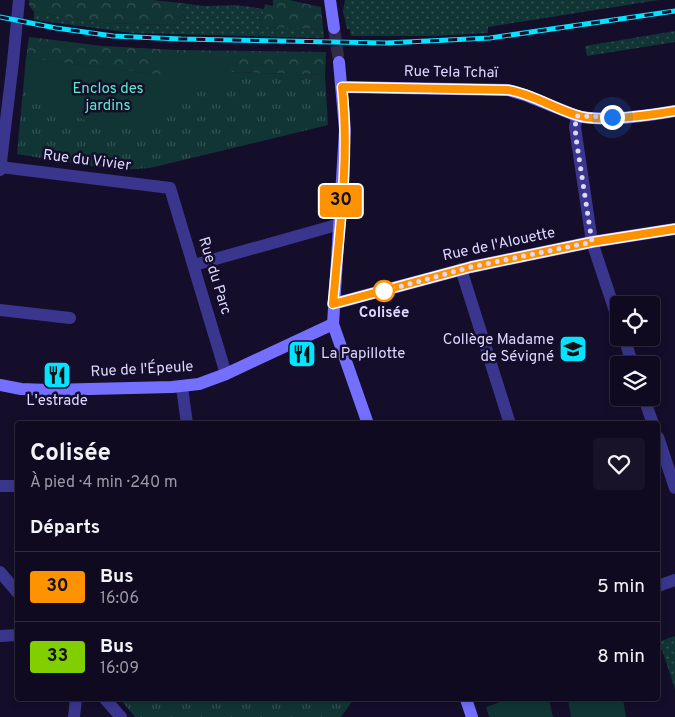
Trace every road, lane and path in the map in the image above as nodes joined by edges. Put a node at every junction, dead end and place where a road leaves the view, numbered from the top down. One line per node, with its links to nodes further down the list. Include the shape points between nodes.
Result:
1 (19, 0): 8 (street)
2 (330, 0): 3 (street)
3 (334, 28)
4 (339, 62): 5 (street)
5 (342, 87): 7 (street, Rue Tela Tchaï, via 508,90); 10 (street, via 345,130)
6 (675, 111): 7 (street, Rue Tela Tchaï, via 630,117)
7 (577, 116): 12 (street, via 575,127)
8 (0, 168): 9 (street, Rue du Vivier)
9 (170, 188): 13 (street, Rue du Parc)
10 (340, 224): 13 (street); 16 (street)
11 (675, 229): 12 (street, Rue de l'Alouette)
12 (592, 242): 14 (street, Rue de l'Alouette); 15 (street)
13 (194, 265): 20 (street, Rue du Parc)
14 (461, 269): 16 (street, Rue de l'Alouette); 26 (street)
15 (610, 296)
16 (333, 304): 19 (street)
17 (0, 310): 18 (street)
18 (70, 318)
19 (333, 324): 20 (street, Rue de l'Épeule); 25 (street)
20 (226, 374): 22 (street, Rue de l'Épeule)
21 (0, 385): 22 (street, Rue de l'Épeule, via 48,390)
22 (182, 387): 24 (street)
23 (647, 406): 27 (street)
24 (187, 421)
25 (367, 421)
26 (509, 421)
27 (652, 421)
28 (660, 442): 31 (street)
29 (0, 486): 30 (street)
30 (15, 486)
31 (675, 488)
32 (0, 572): 35 (street)
33 (675, 580): 34 (street)
34 (660, 585)
35 (15, 590)
36 (15, 634): 37 (street)
37 (0, 636)
38 (76, 701): 41 (street)
39 (108, 701): 42 (street)
40 (467, 701): 43 (street)
41 (74, 717)
42 (121, 717)
43 (472, 717)

